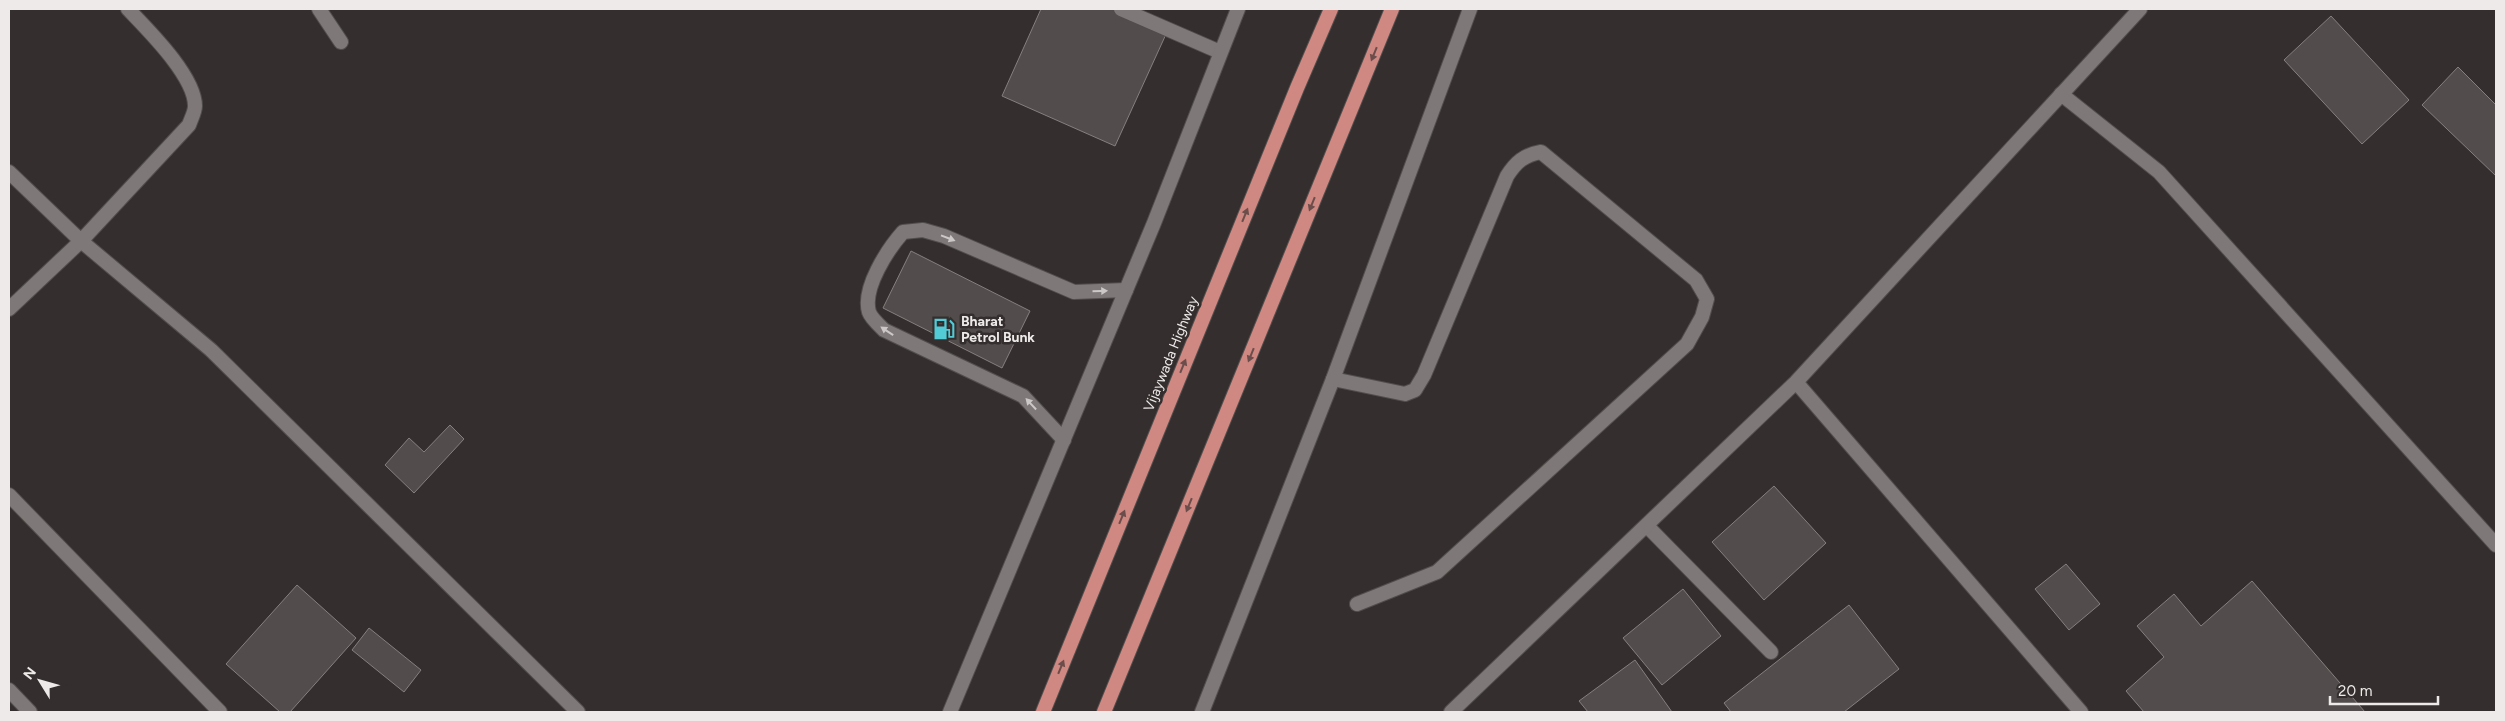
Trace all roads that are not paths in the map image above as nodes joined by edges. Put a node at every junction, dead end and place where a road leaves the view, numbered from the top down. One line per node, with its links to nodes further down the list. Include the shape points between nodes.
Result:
1 (128, 9): 13 (street, via 172,57 188,83 195,106 189,125)
2 (319, 9): 9 (street)
3 (1121, 9): 10 (street)
4 (1238, 9): 10 (street)
5 (1331, 9): 29 (highway, Vijaywada Highway, one-way to 5)
6 (1392, 9): 30 (highway, one-way to 30)
7 (1470, 9): 16 (street)
8 (2140, 9): 11 (street)
9 (341, 42)
10 (1220, 52): 14 (street)
11 (2060, 94): 17 (street); 21 (street, via 2159,172)
12 (9, 172): 13 (street)
13 (81, 241): 15 (street); 27 (street, via 211,350)
14 (1126, 290): 18 (street); 18 (street, one-way to 14, via 1023,396 884,330 869,313 868,295 887,251 903,232 923,230 1074,292)
15 (9, 309)
16 (1333, 379): 22 (street, via 1405,394 1415,390 1507,176 1526,155 1541,152 1696,280 1708,299 1687,344 1437,572); 31 (street)
17 (1796, 382): 20 (street); 33 (street)
18 (1064, 440): 28 (street)
19 (9, 495): 26 (street)
20 (1647, 526): 23 (street); 32 (street)
21 (2496, 545)
22 (1357, 604)
23 (1771, 652)
24 (9, 690): 25 (street)
25 (30, 712)
26 (220, 712)
27 (578, 712)
28 (950, 712)
29 (1043, 712)
30 (1104, 712)
31 (1202, 712)
32 (1451, 712)
33 (2081, 712)

